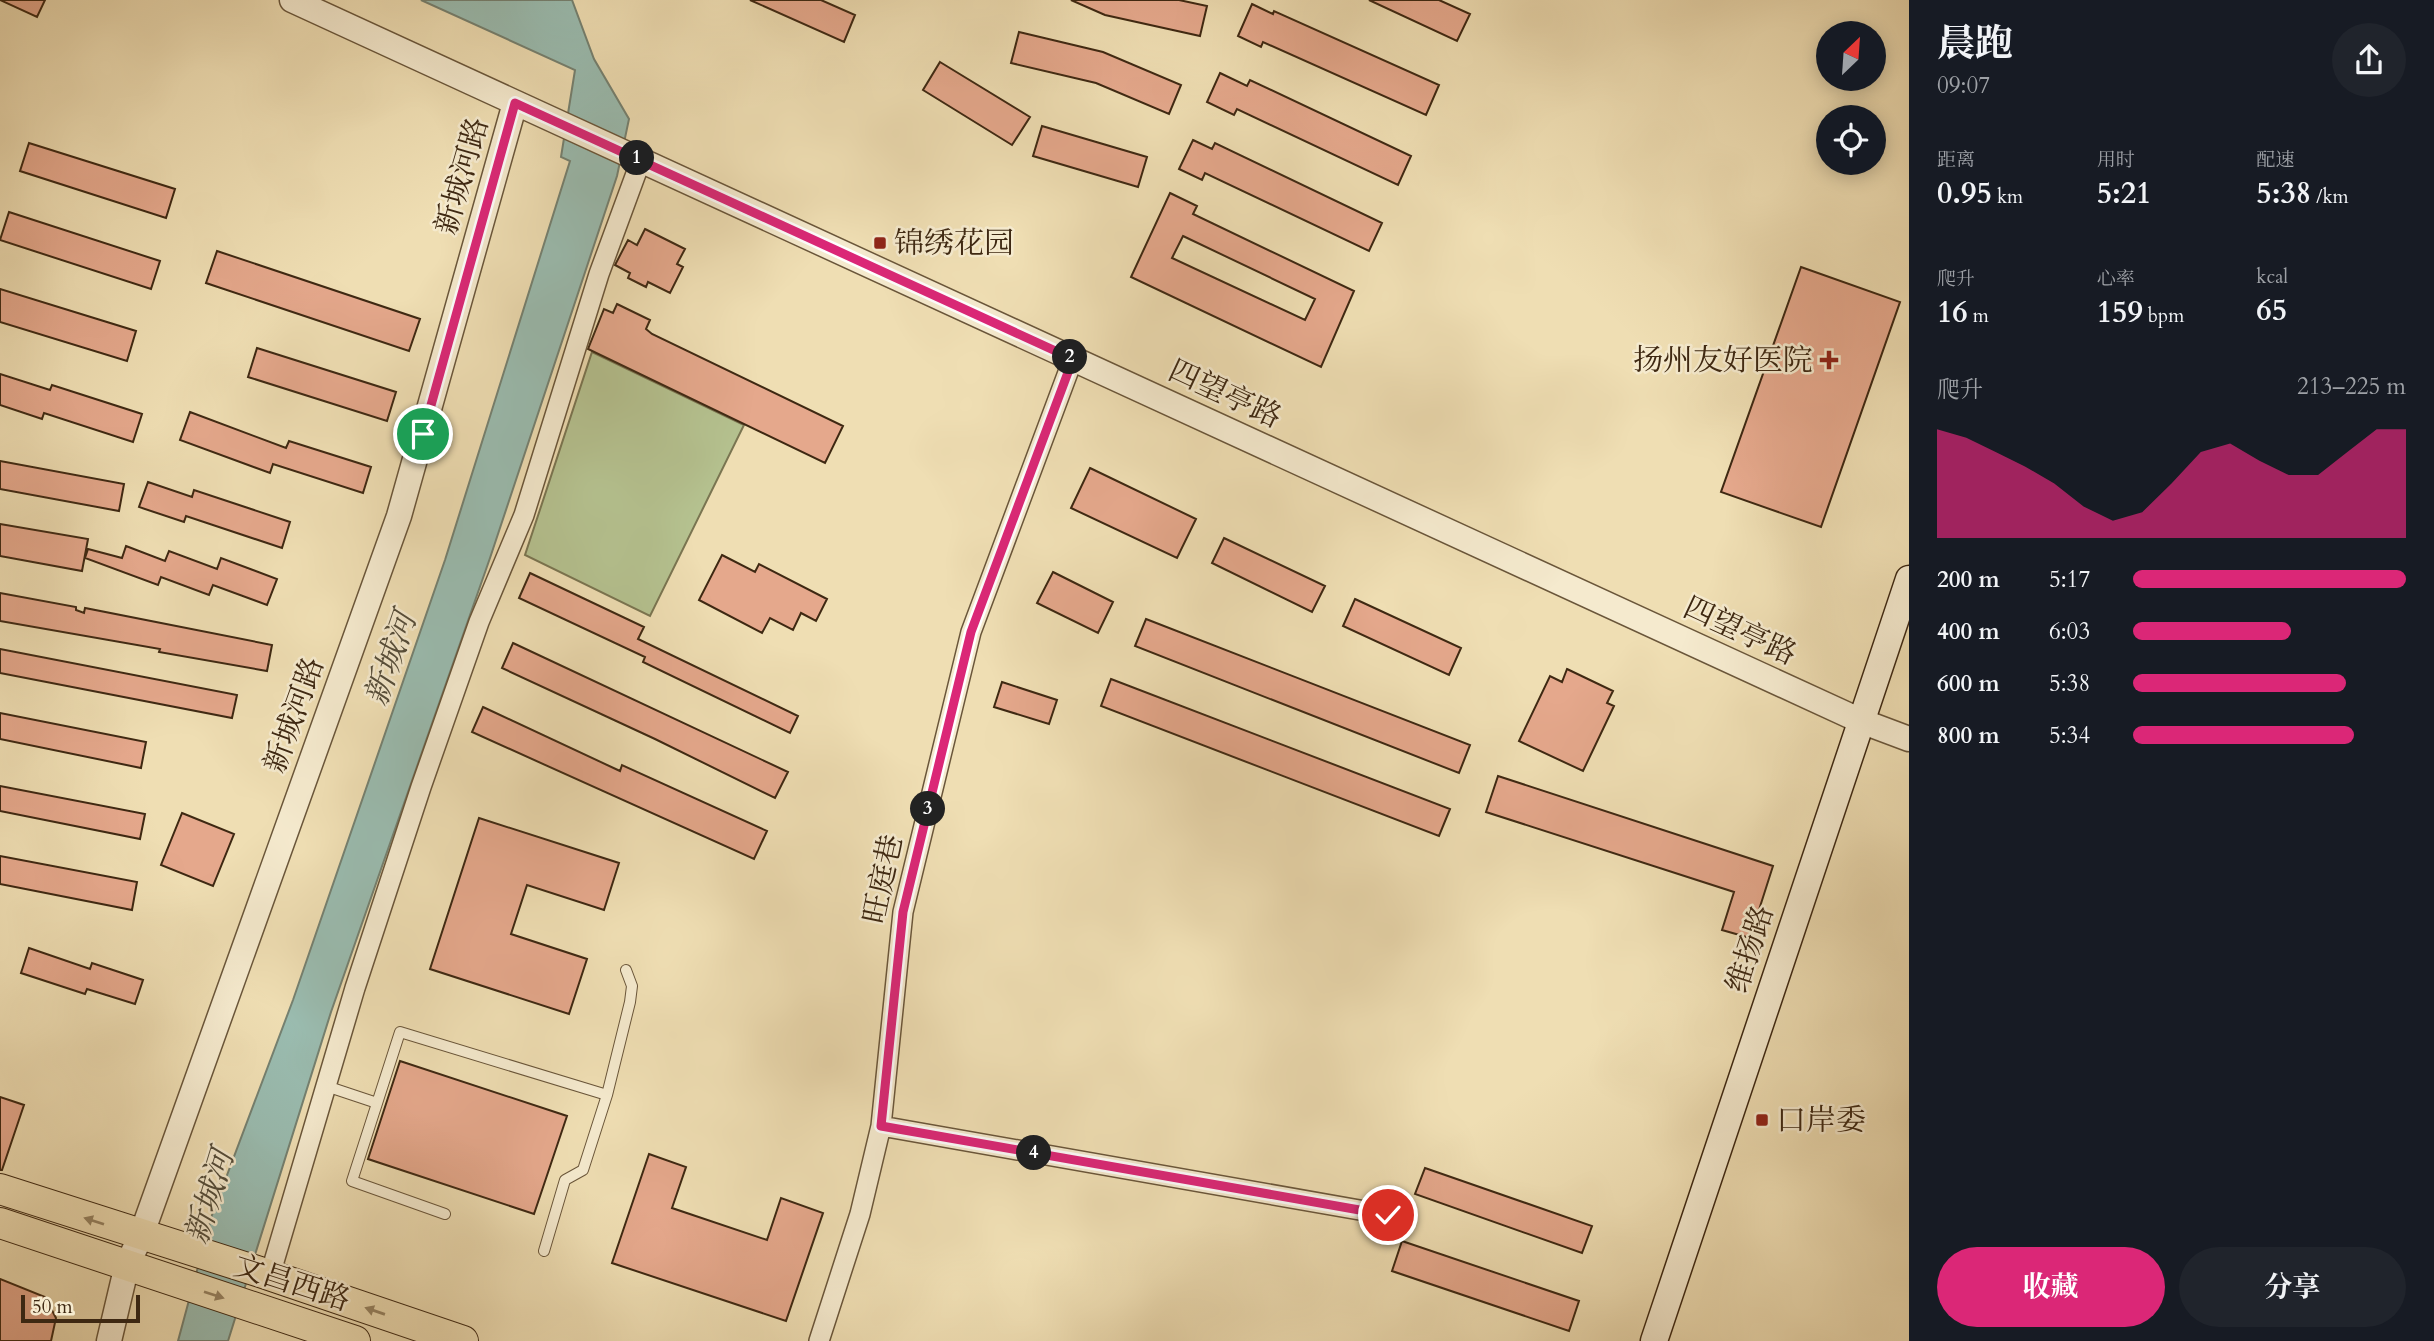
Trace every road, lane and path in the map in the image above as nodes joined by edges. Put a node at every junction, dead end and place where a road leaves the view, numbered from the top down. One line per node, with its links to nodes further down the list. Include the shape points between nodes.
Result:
1 (292, 0): 2 (street, 四望亭路)
2 (515, 103): 3 (street, 四望亭路); 18 (street, 新城河路, via 400,516)
3 (632, 156): 4 (street, 四望亭路); 10 (street, via 524,515 479,622 421,787)
4 (1073, 359): 7 (street, 四望亭路); 13 (street, 旺庭巷, via 971,632 903,912)
5 (1909, 579): 7 (main road, 维扬路)
6 (1909, 626): 7 (main road, 维扬路)
7 (1868, 724): 8 (street, 四望亭路); 26 (main road, 维扬路); 27 (main road, 维扬路)
8 (1909, 739)
9 (626, 970): 11 (lane, via 632,986 630,1002)
10 (326, 1086): 12 (lane); 21 (street)
11 (607, 1096): 12 (lane, via 400,1032); 19 (lane, via 583,1170 565,1180)
12 (377, 1102): 15 (lane, via 352,1181)
13 (881, 1126): 16 (street); 25 (street, 旺庭巷, via 860,1214)
14 (0, 1189): 18 (main road, 文昌西路, one-way to 14)
15 (445, 1214)
16 (1388, 1215)
17 (0, 1223): 20 (main road, 文昌西路)
18 (141, 1236): 20 (street, 新城河路); 21 (main road, 文昌西路)
19 (544, 1251)
20 (127, 1265): 22 (street, 新城河路); 23 (main road, 文昌西路, one-way to 23)
21 (265, 1273): 24 (main road, 文昌西路, one-way to 21)
22 (109, 1341)
23 (355, 1341)
24 (463, 1341)
25 (819, 1341)
26 (1654, 1341)
27 (1672, 1341)

